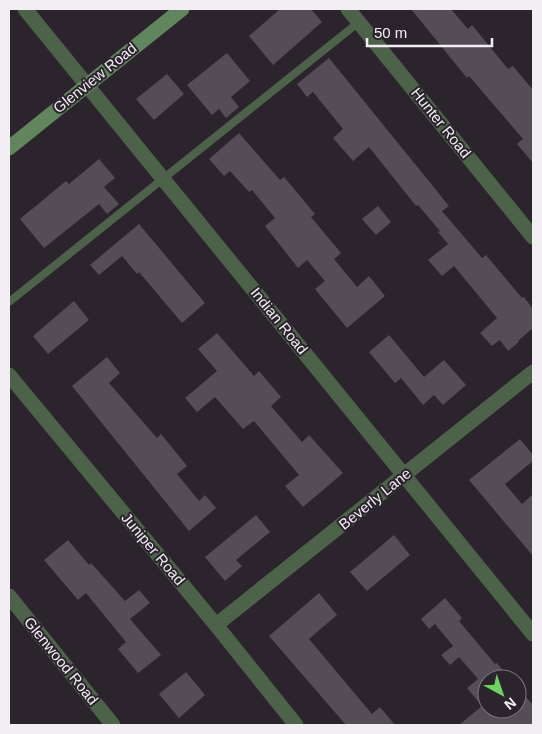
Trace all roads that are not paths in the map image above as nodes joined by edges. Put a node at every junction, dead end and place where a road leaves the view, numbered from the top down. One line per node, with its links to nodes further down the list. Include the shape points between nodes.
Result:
1 (25, 9): 5 (street, Indian Road)
2 (182, 9): 5 (main road, Glenview Road)
3 (348, 9): 4 (street, Hunter Road)
4 (359, 22): 7 (lane); 8 (street, Hunter Road)
5 (87, 85): 6 (main road, Glenview Road); 7 (street, Indian Road)
6 (9, 148)
7 (163, 179): 9 (lane); 12 (street, Indian Road)
8 (533, 237)
9 (9, 302)
10 (533, 372): 12 (street, Beverly Lane)
11 (9, 375): 14 (street, Juniper Road)
12 (404, 475): 14 (street, Beverly Lane); 15 (street, Indian Road)
13 (9, 596): 16 (street, Glenwood Road)
14 (216, 625): 17 (street, Juniper Road)
15 (533, 634)
16 (113, 725)
17 (296, 725)

